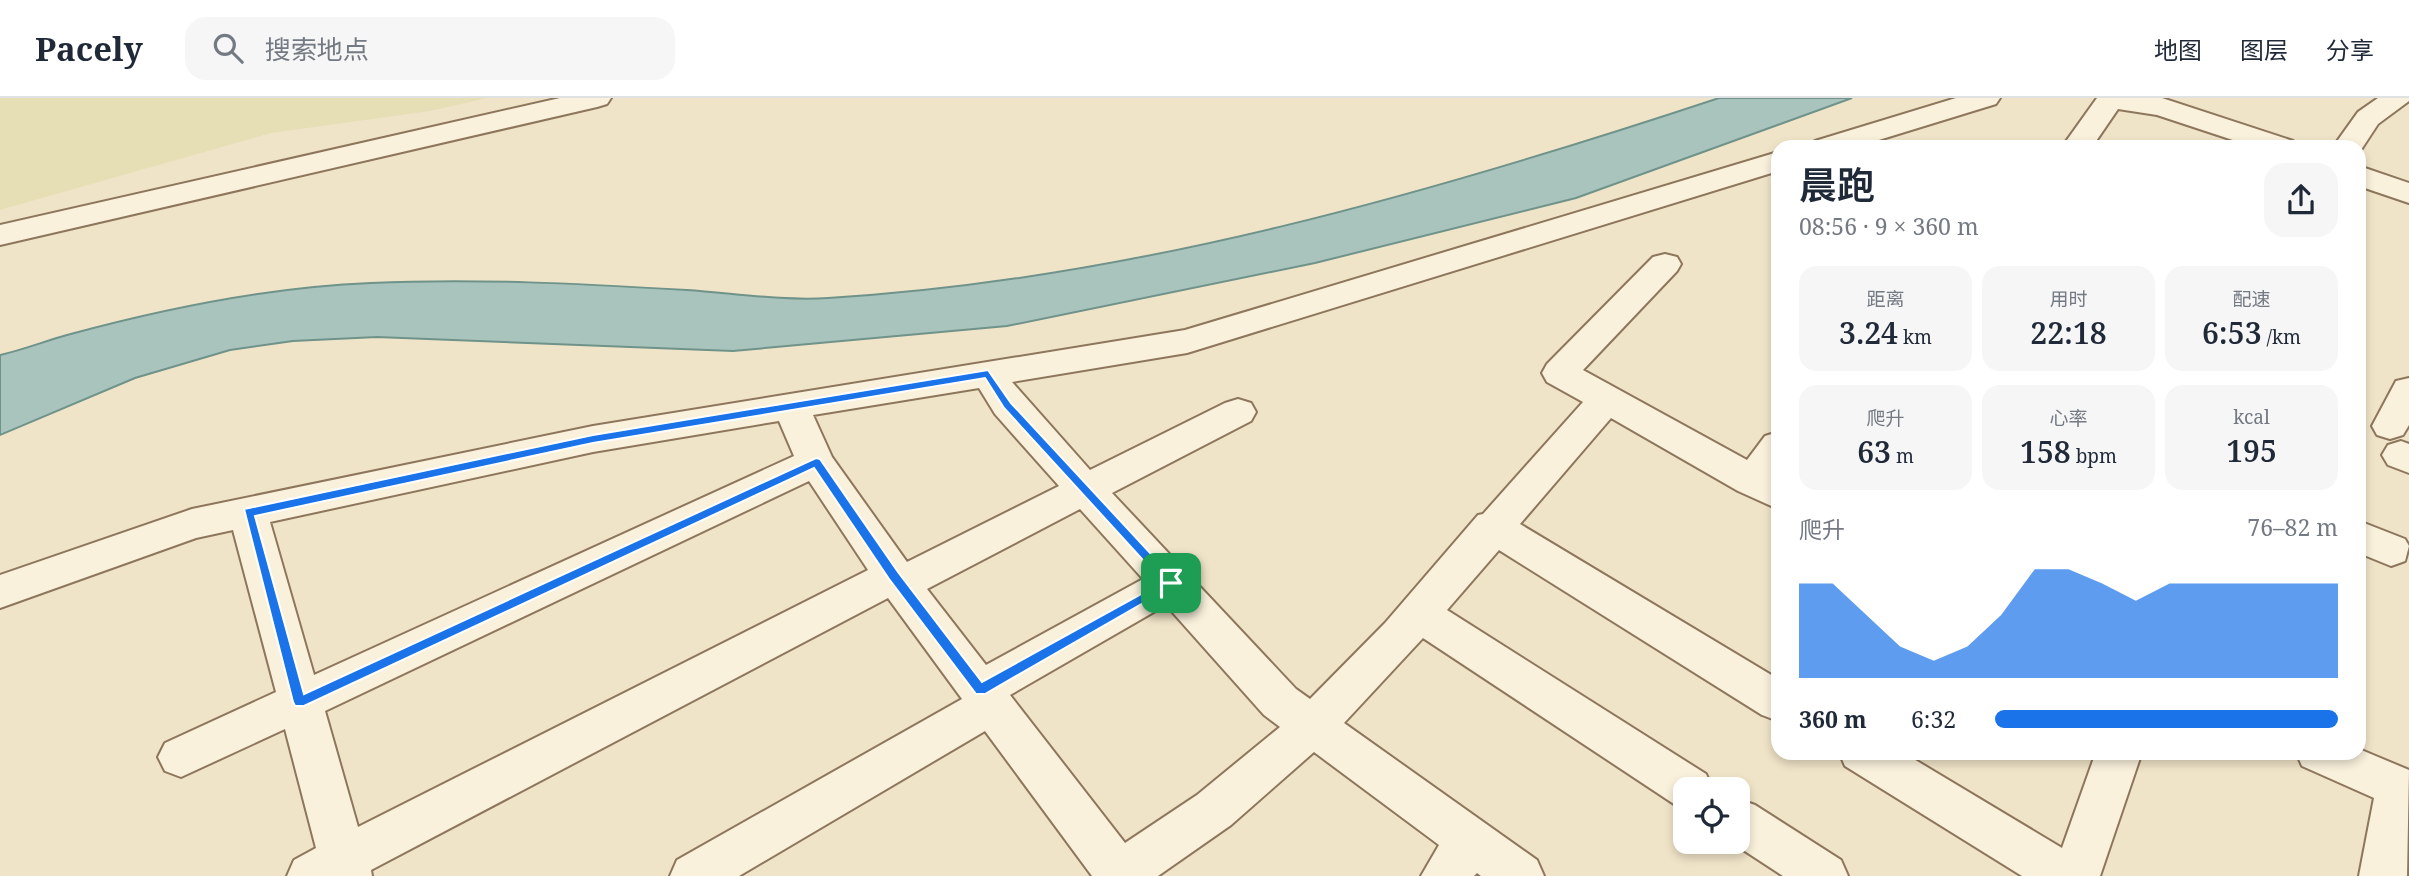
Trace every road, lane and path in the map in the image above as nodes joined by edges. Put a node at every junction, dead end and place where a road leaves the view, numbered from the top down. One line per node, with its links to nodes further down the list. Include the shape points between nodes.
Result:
1 (597, 98): 13 (street)
2 (1986, 98): 5 (street)
3 (2216, 98): 8 (street)
4 (2397, 98): 9 (street, via 2368,118)
5 (1848, 140)
6 (2082, 140): 7 (street, via 2111,99 2162,107)
7 (2262, 140)
8 (2289, 140)
9 (2353, 140)
10 (1771, 163): 15 (street, via 1187,341)
11 (2366, 178): 12 (street)
12 (2409, 194)
13 (0, 235)
14 (1665, 264): 17 (street, via 1560,373)
15 (988, 374): 18 (street); 24 (street, via 1008,405)
16 (2409, 390): 20 (street)
17 (1607, 400): 23 (street); 26 (street)
18 (791, 406): 21 (street); 25 (street, via 593,439)
19 (1238, 412): 24 (street)
20 (2400, 446)
21 (816, 462): 27 (street); 33 (street)
22 (1771, 469): 23 (street)
23 (1765, 488)
24 (1085, 490): 27 (street); 28 (street)
25 (248, 513): 29 (street, via 192,524); 33 (street)
26 (1492, 526): 30 (street); 32 (street)
27 (897, 580): 31 (street); 43 (street)
28 (1171, 583): 31 (street); 34 (street, via 1280,702)
29 (0, 593)
30 (1418, 613): 34 (street); 39 (street)
31 (986, 697): 44 (street); 45 (street)
32 (1771, 698)
33 (299, 702): 35 (street); 43 (street)
34 (1314, 725): 42 (street); 45 (street, via 1214,810)
35 (181, 757)
36 (1874, 760): 48 (street)
37 (2116, 760): 49 (street)
38 (2336, 760): 40 (street)
39 (1673, 778)
40 (2404, 790): 50 (street)
41 (1750, 828): 47 (street)
42 (1459, 859): 46 (street)
43 (334, 871)
44 (694, 876)
45 (1120, 876)
46 (1520, 876)
47 (1824, 876)
48 (2065, 876)
49 (2076, 876)
50 (2383, 876)

